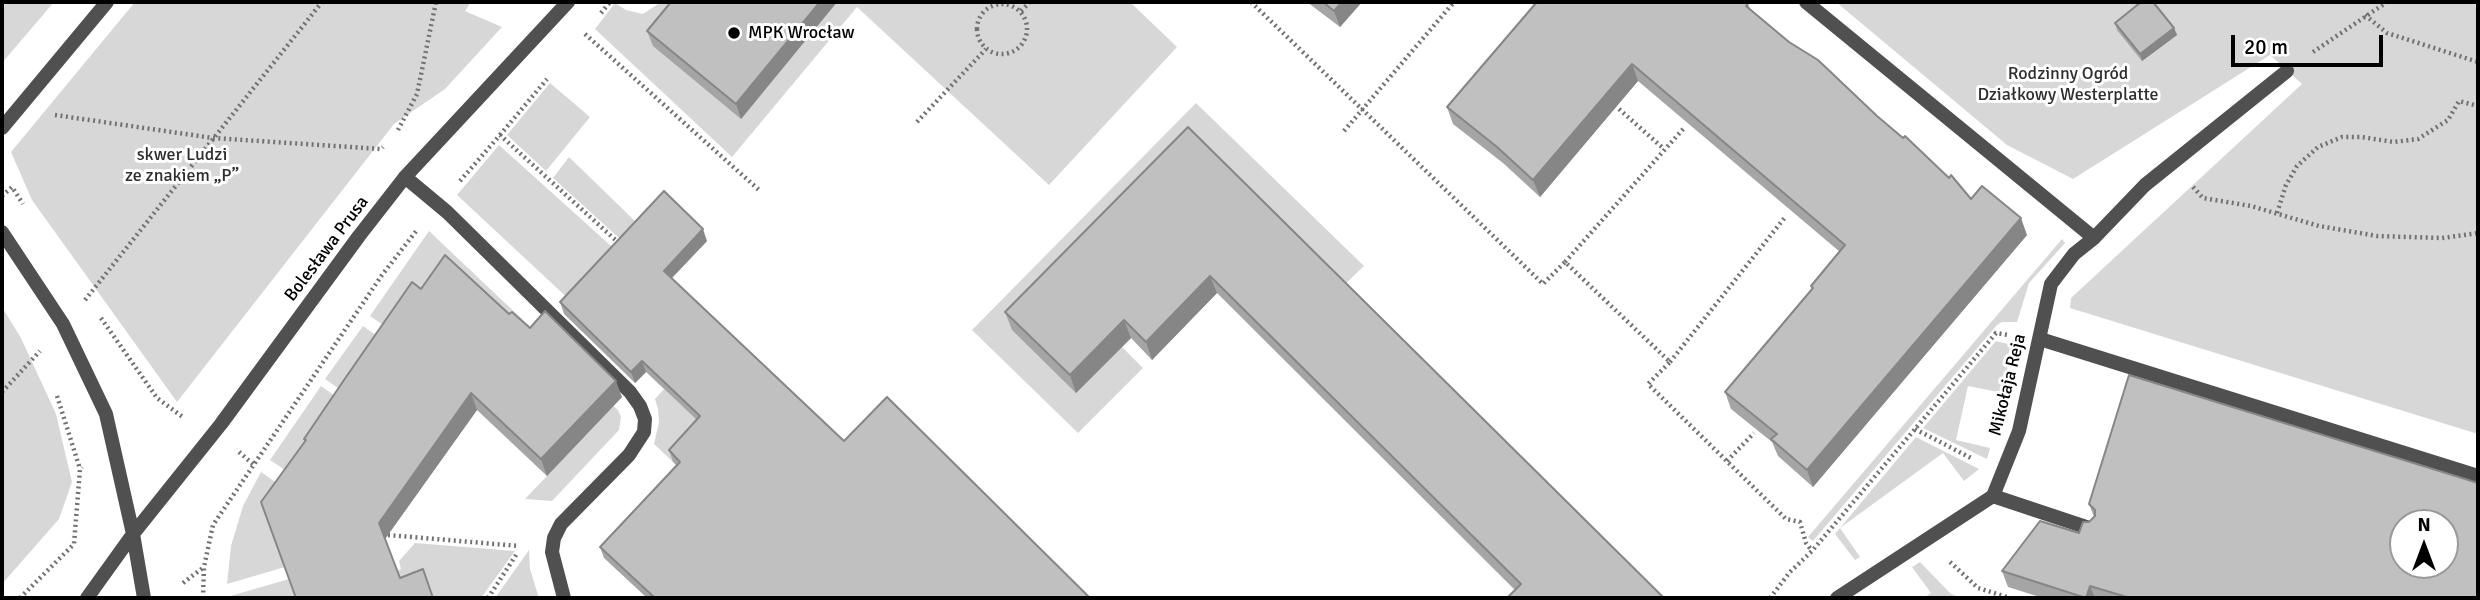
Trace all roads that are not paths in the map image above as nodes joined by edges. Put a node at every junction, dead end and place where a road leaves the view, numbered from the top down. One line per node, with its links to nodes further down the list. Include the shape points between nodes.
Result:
1 (107, 2): 5 (street)
2 (569, 2): 6 (street, Bolesława Prusa)
3 (1806, 2): 8 (street)
4 (2287, 71): 8 (street, Mikołaja Reja, via 2144,185)
5 (2, 128)
6 (405, 177): 13 (street, Bolesława Prusa); 16 (street, via 439,205 640,405 644,432 629,455 561,524 554,538 552,552)
7 (2, 232): 13 (street, via 63,324 106,414)
8 (2094, 238): 9 (street, Mikołaja Reja, via 2050,284)
9 (2040, 339): 10 (street); 11 (street, Mikołaja Reja, via 2019,431)
10 (2478, 476)
11 (1993, 496): 12 (street); 17 (street)
12 (2092, 529)
13 (133, 534): 14 (street, Bolesława Prusa); 15 (street)
14 (87, 598)
15 (144, 598)
16 (564, 598)
17 (1837, 598)

